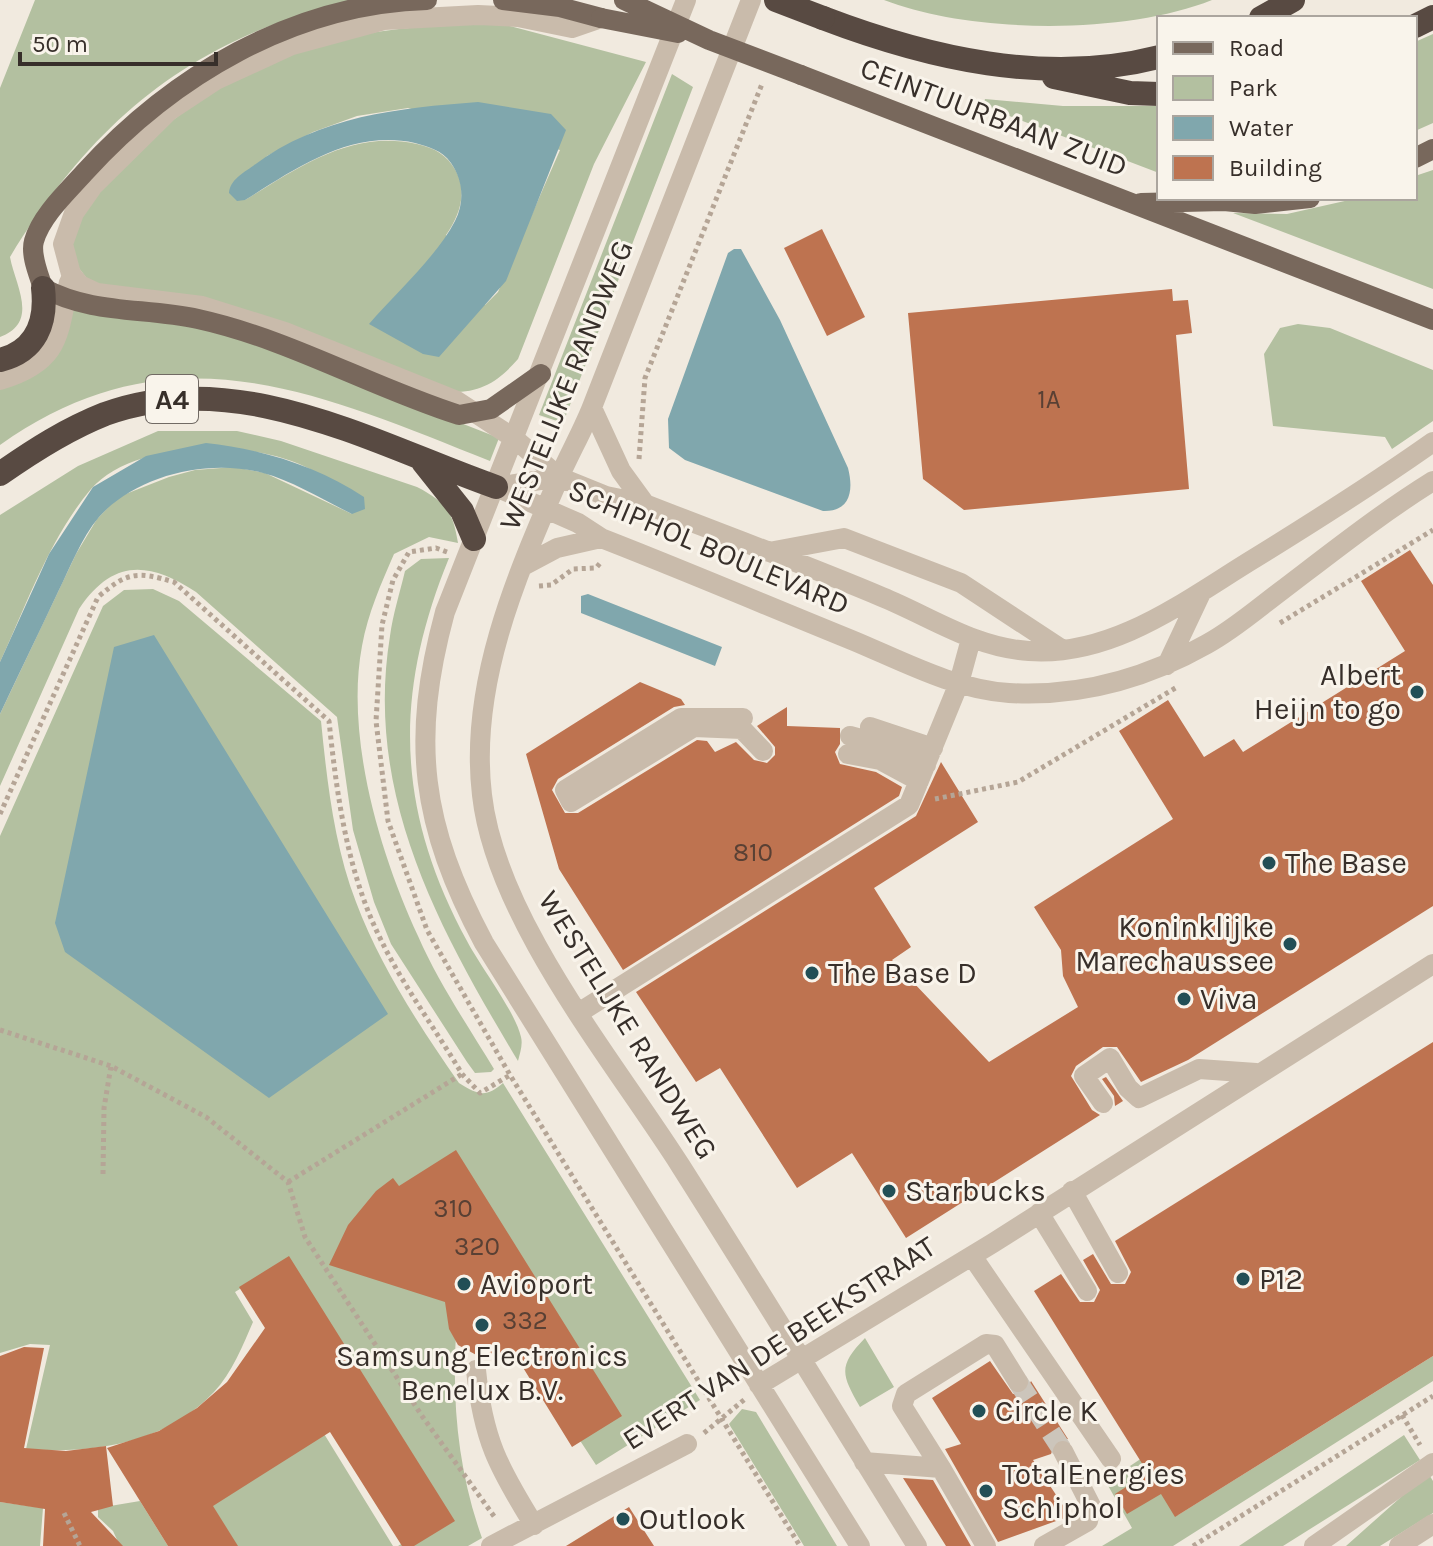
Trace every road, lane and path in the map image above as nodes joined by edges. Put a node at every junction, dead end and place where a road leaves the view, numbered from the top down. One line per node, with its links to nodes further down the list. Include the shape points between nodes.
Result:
1 (427, 0): 17 (main road, via 323,17 258,41 200,72 145,111 60,199 34,239)
2 (503, 0): 9 (main road)
3 (624, 0): 10 (main road, CEINTUURBAAN ZUID, bridge)
4 (686, 0): 21 (street, WESTELIJKE RANDWEG)
5 (751, 0): 23 (street, WESTELIJKE RANDWEG)
6 (776, 0): 12 (highway, bridge, via 891,44)
7 (1293, 0): 8 (highway)
8 (1265, 16)
9 (601, 18): 10 (main road, bridge); 16 (street, via 572,28 478,15 384,20 292,45 216,80 169,111 93,186 65,232 64,258)
10 (709, 40): 15 (main road, CEINTUURBAAN ZUID, bridge)
11 (1157, 57): 12 (highway, via 1096,67)
12 (989, 63): 13 (highway)
13 (1157, 94)
14 (1292, 200): 15 (main road)
15 (1133, 203): 19 (main road, CEINTUURBAAN ZUID)
16 (71, 274): 18 (street); 24 (street, via 97,293 228,311)
17 (43, 288): 18 (main road); 20 (highway, via 38,334 15,356)
18 (66, 300): 22 (street, via 49,354 22,373); 24 (main road, via 86,307 198,319 443,410)
19 (1427, 318)
20 (0, 360)
21 (541, 374): 24 (main road); 25 (street, WESTELIJKE RANDWEG)
22 (0, 380)
23 (592, 408): 29 (street, WESTELIJKE RANDWEG); 32 (street, via 621,471)
24 (477, 413): 25 (street)
25 (515, 439): 29 (street); 31 (street, WESTELIJKE RANDWEG)
26 (1433, 442): 38 (street, SCHIPHOL BOULEVARD)
27 (419, 458): 28 (highway, A4, via 274,408 169,399 107,413 53,438); 31 (highway, A4); 35 (highway, A4, via 457,503)
28 (0, 474)
29 (559, 477): 31 (street, SCHIPHOL BOULEVARD); 32 (street, SCHIPHOL BOULEVARD, via 606,496); 33 (street, WESTELIJKE RANDWEG)
30 (1433, 481): 41 (street, SCHIPHOL BOULEVARD, via 1210,643)
31 (496, 487): 33 (street, SCHIPHOL BOULEVARD); 35 (street, WESTELIJKE RANDWEG)
32 (645, 504): 36 (street, SCHIPHOL BOULEVARD)
33 (545, 511): 34 (street, SCHIPHOL BOULEVARD); 37 (street, WESTELIJKE RANDWEG)
34 (601, 538): 37 (street, via 557,548); 42 (street, SCHIPHOL BOULEVARD)
35 (474, 539): 69 (street, WESTELIJKE RANDWEG, via 430,667 424,732 431,812 453,885)
36 (768, 552): 39 (street, SCHIPHOL BOULEVARD); 40 (street, via 844,538 961,583)
37 (525, 565): 52 (street, WESTELIJKE RANDWEG, via 486,677 482,796 497,865 535,943)
38 (1201, 593): 40 (street, SCHIPHOL BOULEVARD, via 1109,640); 41 (street)
39 (971, 639): 40 (street, SCHIPHOL BOULEVARD, via 1028,651); 42 (street)
40 (1063, 650)
41 (1167, 665): 42 (street, SCHIPHOL BOULEVARD, via 1095,688 1067,691 1005,693)
42 (959, 683): 48 (street)
43 (743, 718): 47 (street, via 681,718 565,790 571,802 694,727 742,729)
44 (1113, 723): 49 (path, via 1018,782)
45 (870, 727): 48 (street)
46 (849, 745): 48 (street, via 883,745)
47 (763, 751)
48 (926, 765): 49 (street)
49 (909, 805): 52 (street)
50 (0, 814): 56 (path, via 98,597 121,577 146,574 174,582 329,721 339,813 361,891 381,942)
51 (1433, 964): 55 (street, EVERT VAN DE BEEKSTRAAT)
52 (580, 1012): 66 (street, WESTELIJKE RANDWEG)
53 (0, 1030): 54 (path)
54 (111, 1066): 59 (path); 60 (path, via 206,1117)
55 (1256, 1073): 58 (street, via 1199,1069 1139,1098 1110,1058 1084,1076); 61 (street, EVERT VAN DE BEEKSTRAAT)
56 (462, 1074): 57 (path, via 480,1093); 60 (path)
57 (510, 1075)
58 (1103, 1103)
59 (103, 1174)
60 (288, 1182): 81 (path, via 305,1237 422,1416)
61 (1072, 1191): 62 (street, EVERT VAN DE BEEKSTRAAT); 64 (street)
62 (1039, 1213): 63 (street, EVERT VAN DE BEEKSTRAAT); 65 (street)
63 (972, 1256): 66 (street, EVERT VAN DE BEEKSTRAAT); 74 (street, EVERT VAN DE BEEKSTRAAT)
64 (1118, 1273)
65 (1087, 1291)
66 (801, 1361): 69 (street, EVERT VAN DE BEEKSTRAAT); 75 (street, WESTELIJKE RANDWEG)
67 (476, 1370): 80 (street, via 489,1445)
68 (1018, 1382): 77 (street, via 995,1345 986,1344 906,1394 902,1406)
69 (759, 1385): 72 (path, EVERT VAN DE BEEKSTRAAT, via 722,1422); 84 (street, WESTELIJKE RANDWEG)
70 (1433, 1396): 71 (path)
71 (1402, 1415): 76 (path); 88 (path)
72 (687, 1444): 80 (street, EVERT VAN DE BEEKSTRAAT)
73 (1063, 1451): 87 (street, via 1091,1514 1088,1521)
74 (1111, 1459)
75 (864, 1462): 77 (street); 85 (street, WESTELIJKE RANDWEG)
76 (1433, 1463): 89 (street)
77 (941, 1468): 86 (street)
78 (64, 1513): 82 (path)
79 (1433, 1524): 90 (street)
80 (534, 1525): 81 (street, EVERT VAN DE BEEKSTRAAT)
81 (509, 1535): 83 (street, EVERT VAN DE BEEKSTRAAT)
82 (80, 1546)
83 (491, 1546)
84 (860, 1546)
85 (917, 1546)
86 (986, 1546)
87 (1044, 1546)
88 (1193, 1546)
89 (1314, 1546)
90 (1399, 1546)

